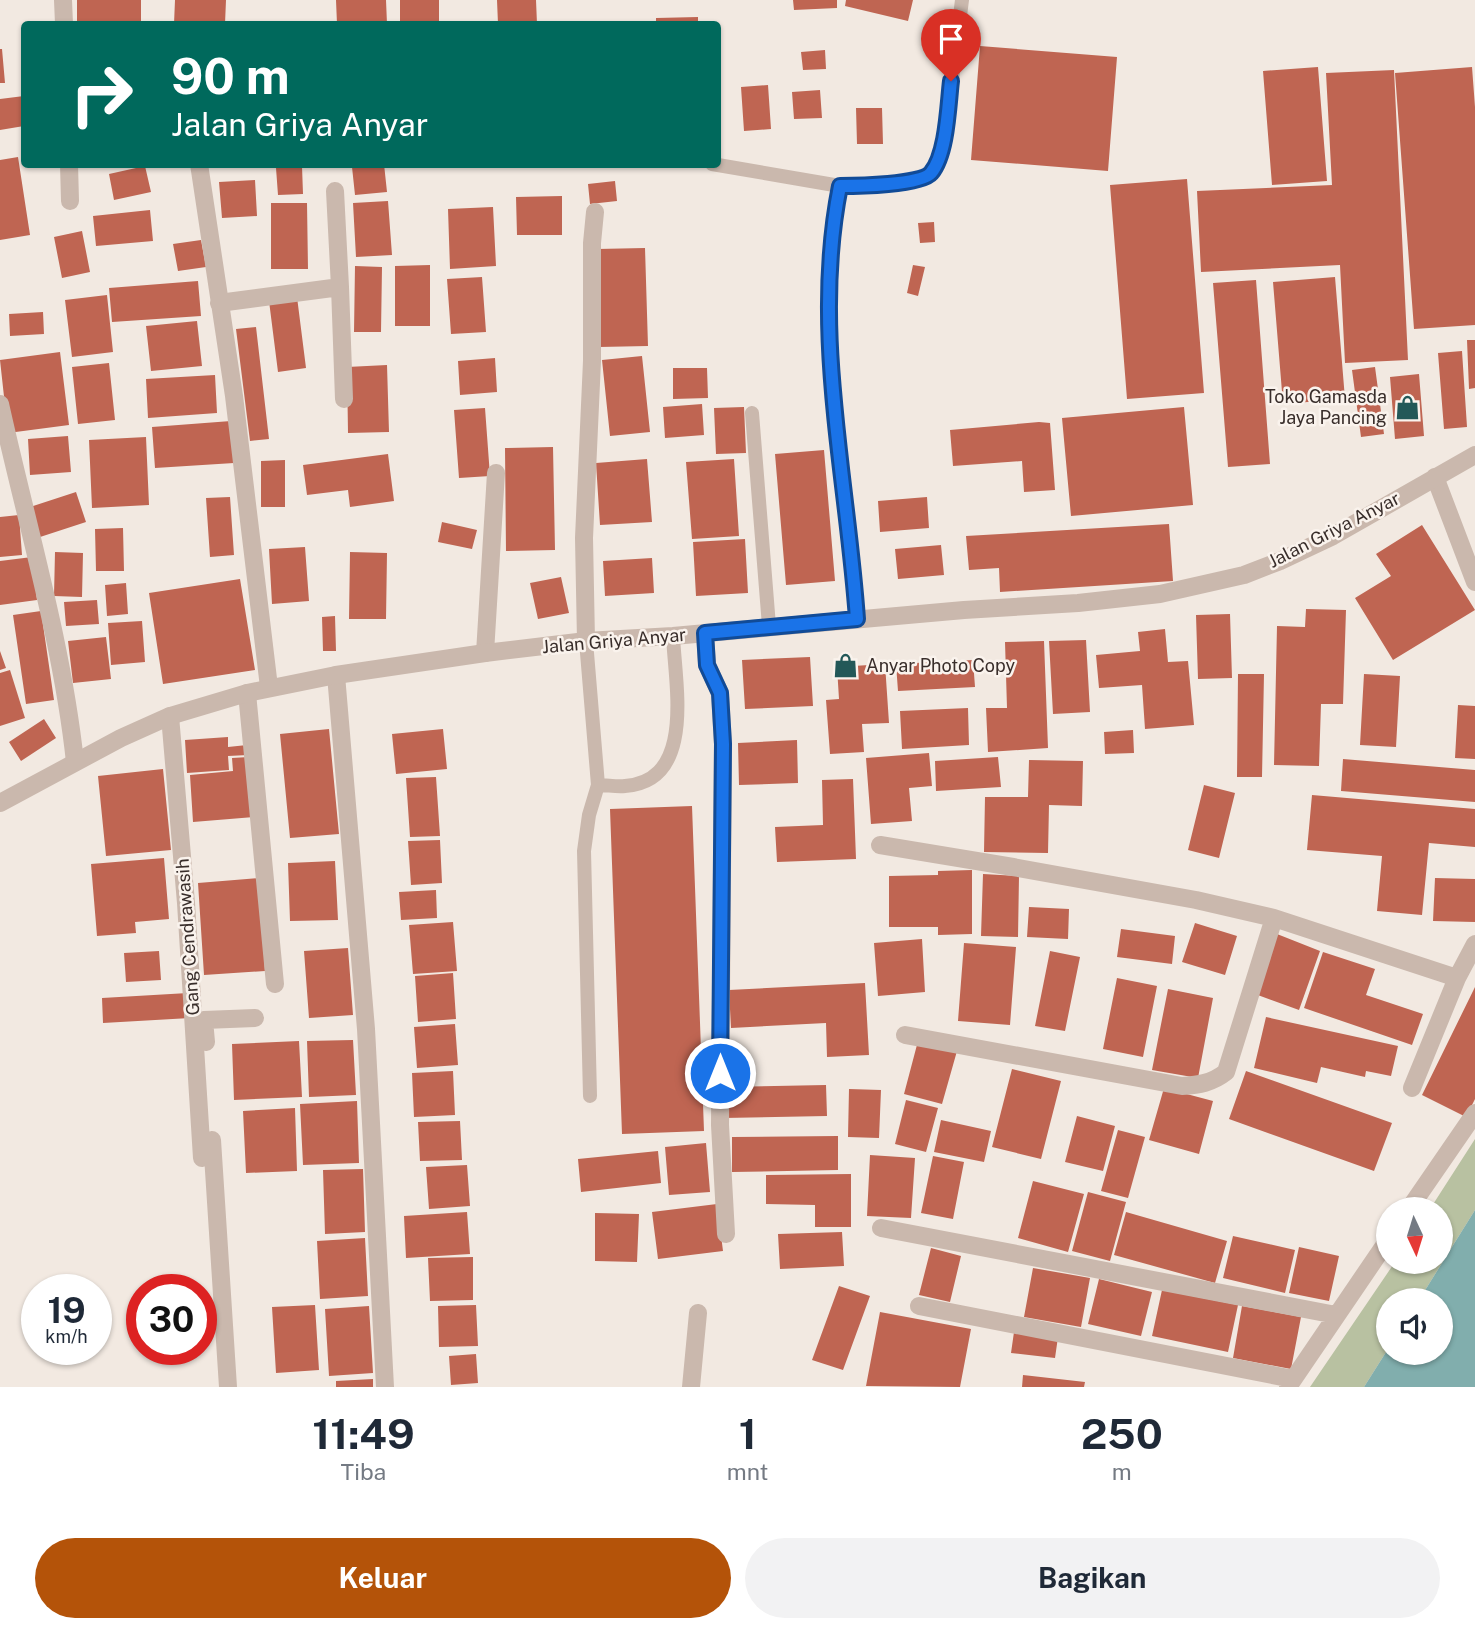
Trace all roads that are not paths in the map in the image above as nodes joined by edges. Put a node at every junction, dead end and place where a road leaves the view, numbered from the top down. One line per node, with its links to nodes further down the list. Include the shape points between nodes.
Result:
1 (63, 0): 3 (street)
2 (961, 0): 7 (lane, via 944,136 931,173 890,183)
3 (64, 21)
4 (721, 166): 7 (lane)
5 (69, 168): 9 (street)
6 (200, 168): 12 (street)
7 (840, 186): 20 (lane, via 830,264 830,365)
8 (335, 191): 11 (street)
9 (70, 201)
10 (595, 212): 24 (street, via 584,538)
11 (340, 287): 12 (street); 13 (street)
12 (219, 303): 27 (street)
13 (344, 399)
14 (0, 404): 30 (street, via 52,629)
15 (752, 413): 21 (lane)
16 (1475, 455): 18 (street, Jalan Griya Anyar)
17 (496, 473): 25 (street)
18 (1434, 477): 19 (street); 20 (street, Jalan Griya Anyar, via 1333,536 1244,575 1160,594)
19 (1475, 582)
20 (857, 619): 21 (street, Jalan Griya Anyar)
21 (769, 626): 22 (street, Jalan Griya Anyar)
22 (705, 633): 23 (street, Jalan Griya Anyar); 46 (street, via 707,665 720,693 723,744 720,1125)
23 (673, 636): 24 (street, Jalan Griya Anyar); 31 (lane, via 677,736 670,756 662,771 647,781)
24 (586, 641): 25 (street, Jalan Griya Anyar); 31 (lane)
25 (485, 653): 26 (street, Jalan Griya Anyar)
26 (336, 675): 27 (street, Jalan Griya Anyar); 53 (street, via 366,1029)
27 (269, 687): 28 (street, Jalan Griya Anyar)
28 (247, 693): 29 (street, Jalan Griya Anyar); 37 (street)
29 (170, 716): 30 (street, Jalan Griya Anyar); 43 (street, Gang Cendrawasih)
30 (75, 762): 32 (street, Jalan Griya Anyar)
31 (598, 785): 41 (lane, via 584,850)
32 (0, 803)
33 (880, 845): 34 (street)
34 (1275, 918): 36 (street); 39 (street, via 1226,1072 1200,1085 1182,1086)
35 (1475, 944): 36 (street)
36 (1457, 978): 40 (street)
37 (275, 984)
38 (255, 1018): 52 (street, via 204,1020)
39 (905, 1035)
40 (1412, 1087)
41 (590, 1096)
42 (1475, 1113): 44 (street)
43 (202, 1158)
44 (1417, 1197)
45 (881, 1228): 50 (street)
46 (726, 1234)
47 (1376, 1257): 50 (street)
48 (919, 1306): 51 (street)
49 (698, 1313): 54 (street)
50 (1336, 1315): 51 (street)
51 (1290, 1383)
52 (228, 1387)
53 (385, 1387)
54 (691, 1387)

